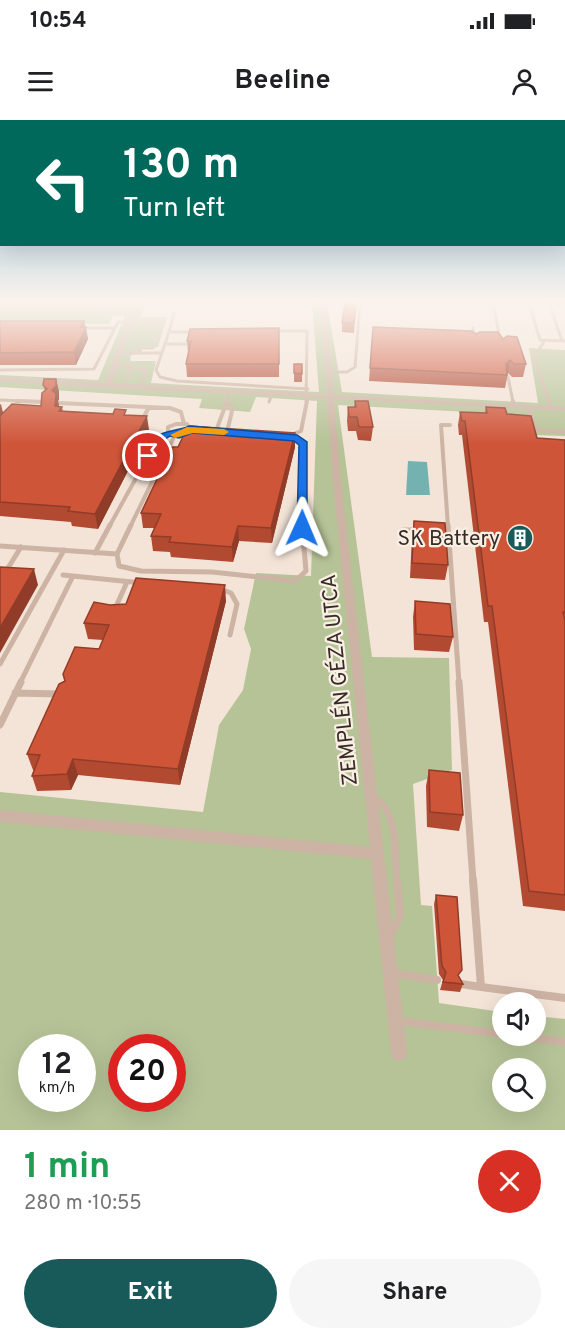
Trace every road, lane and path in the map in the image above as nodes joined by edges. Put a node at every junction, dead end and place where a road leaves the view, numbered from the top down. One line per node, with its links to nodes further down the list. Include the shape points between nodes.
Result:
1 (104, 350): 13 (lane, via 94,369)
2 (120, 350): 8 (street)
3 (163, 350): 10 (lane)
4 (307, 350): 20 (lane)
5 (326, 350): 14 (street, ZEMPLÉN GÉZA UTCA)
6 (356, 350): 14 (lane, via 355,367 347,372)
7 (538, 350): 33 (lane, via 534,357)
8 (119, 353): 9 (lane); 11 (street)
9 (138, 353): 10 (lane)
10 (162, 353): 20 (lane, via 157,374 167,380)
11 (114, 366): 12 (lane); 18 (street)
12 (130, 366): 16 (lane); 19 (lane, via 146,369)
13 (0, 370)
14 (328, 372): 23 (street, ZEMPLÉN GÉZA UTCA)
15 (508, 377): 30 (lane)
16 (127, 379)
17 (0, 380): 18 (street)
18 (107, 386): 19 (street)
19 (142, 387): 21 (street)
20 (308, 391): 22 (street); 23 (street); 49 (lane, via 301,431)
21 (230, 392): 22 (street); 29 (lane)
22 (272, 393): 27 (lane)
23 (329, 396): 30 (street); 73 (street, ZEMPLÉN GÉZA UTCA)
24 (0, 400): 25 (lane)
25 (23, 401): 26 (lane); 35 (lane)
26 (46, 402)
27 (269, 402)
28 (59, 403): 31 (lane)
29 (228, 403): 42 (lane, via 223,406); 43 (lane, via 233,407)
30 (514, 406): 32 (street)
31 (149, 407): 36 (lane); 37 (lane, via 175,409 181,412)
32 (528, 407): 33 (street); 44 (lane, via 536,430)
33 (551, 408): 34 (street)
34 (565, 409)
35 (15, 410)
36 (140, 424)
37 (184, 424): 39 (lane); 45 (lane, via 170,426)
38 (450, 425): 54 (lane, via 441,425)
39 (191, 429): 40 (lane); 47 (lane)
40 (199, 430)
41 (207, 430): 42 (lane)
42 (216, 431): 43 (lane)
43 (227, 432): 46 (lane)
44 (565, 432)
45 (168, 433): 47 (lane); 50 (lane, via 157,440)
46 (237, 433)
47 (175, 435): 51 (lane)
48 (279, 435): 49 (lane)
49 (289, 436): 60 (lane, via 304,444 302,528 306,571 296,581 212,572 141,571 119,566)
50 (140, 472): 51 (lane); 59 (lane)
51 (157, 473): 60 (lane)
52 (426, 530): 55 (lane, via 403,530)
53 (437, 530): 54 (lane)
54 (449, 530): 80 (lane)
55 (403, 535)
56 (0, 546): 57 (lane)
57 (21, 547): 58 (lane); 63 (lane)
58 (64, 550): 59 (lane); 69 (lane)
59 (95, 553): 60 (lane)
60 (117, 555)
61 (63, 575): 62 (lane)
62 (72, 578): 64 (lane); 70 (lane)
63 (0, 580)
64 (127, 582): 65 (lane); 67 (lane)
65 (148, 584)
66 (214, 588): 68 (lane, via 235,597)
67 (112, 616)
68 (230, 634)
69 (0, 664)
70 (15, 693): 71 (lane); 72 (lane)
71 (64, 694)
72 (0, 725)
73 (371, 797): 75 (street, ZEMPLÉN GÉZA UTCA); 76 (lane, via 381,801 391,814 400,916)
74 (0, 816): 75 (street)
75 (378, 854): 76 (street, ZEMPLÉN GÉZA UTCA)
76 (387, 939): 77 (street, ZEMPLÉN GÉZA UTCA)
77 (391, 972): 78 (lane); 82 (street, ZEMPLÉN GÉZA UTCA)
78 (436, 980)
79 (461, 984): 80 (lane)
80 (482, 987): 81 (lane)
81 (565, 998)
82 (396, 1021): 83 (lane); 86 (street, ZEMPLÉN GÉZA UTCA)
83 (492, 1033)
84 (546, 1040): 85 (lane)
85 (565, 1042)
86 (399, 1053)

